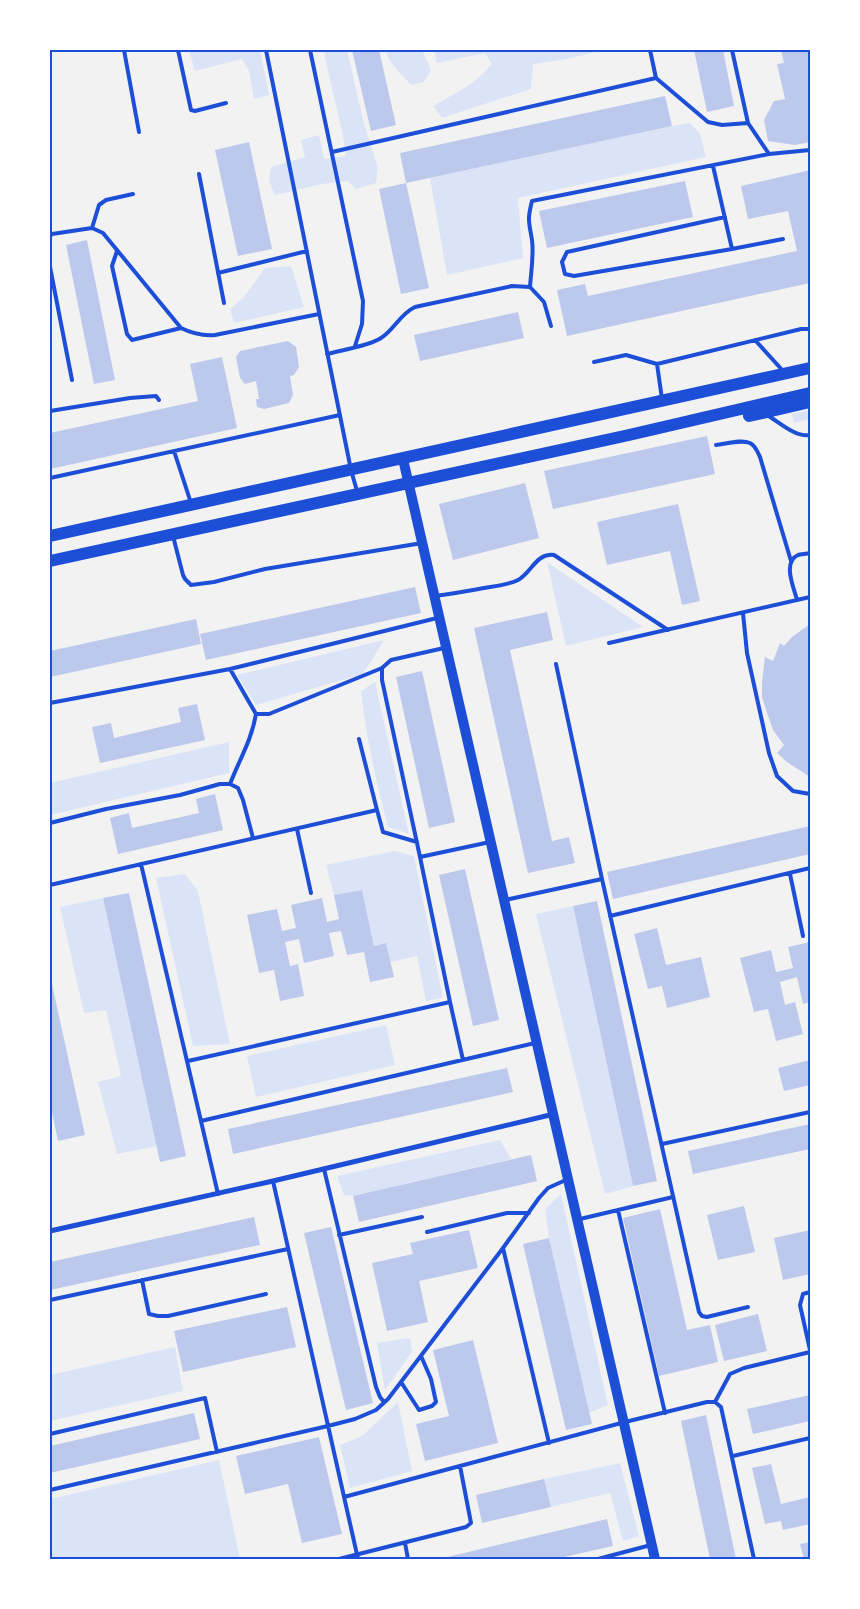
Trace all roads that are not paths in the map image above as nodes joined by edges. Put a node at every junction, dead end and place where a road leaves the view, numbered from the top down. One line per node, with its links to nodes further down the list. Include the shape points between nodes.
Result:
1 (124, 50): 10 (lane)
2 (178, 50): 8 (lane, via 191,110)
3 (266, 50): 23 (lane)
4 (310, 50): 12 (lane)
5 (650, 50): 7 (lane)
6 (732, 50): 9 (lane)
7 (656, 78): 9 (lane, via 708,122 722,125); 12 (lane)
8 (226, 104)
9 (748, 123): 13 (lane)
10 (139, 132)
11 (810, 150): 13 (lane)
12 (332, 152): 33 (lane, via 363,301 362,324)
13 (769, 154): 14 (lane)
14 (713, 166): 17 (lane); 26 (lane, via 532,201 528,216 532,240)
15 (199, 174): 25 (lane)
16 (133, 194): 18 (lane, via 106,200 99,205)
17 (725, 217): 22 (lane); 22 (lane, via 567,252 562,262 565,274 574,276)
18 (92, 228): 19 (lane); 21 (lane, via 102,232)
19 (50, 236)
20 (783, 239): 22 (lane)
21 (117, 250): 30 (lane); 30 (lane, via 112,266 127,334 132,340)
22 (732, 250)
23 (307, 251): 25 (lane); 28 (lane)
24 (50, 267): 39 (lane)
25 (218, 272): 27 (lane)
26 (530, 287): 29 (lane, via 544,302); 33 (lane, via 512,286 415,307 407,311 382,338)
27 (224, 303)
28 (319, 314): 30 (lane, via 204,336); 34 (lane)
29 (551, 326)
30 (182, 328)
31 (810, 329): 32 (lane)
32 (755, 340): 36 (lane); 38 (lane)
33 (355, 346): 34 (lane)
34 (328, 354): 46 (lane)
35 (594, 362): 36 (lane, via 626,355)
36 (657, 364): 42 (lane)
37 (810, 367): 38 (main road)
38 (790, 372): 42 (main road)
39 (72, 380)
40 (810, 393): 47 (main road)
41 (159, 400): 44 (lane, via 156,396 130,398)
42 (663, 401): 51 (main road)
43 (810, 402): 45 (main road)
44 (50, 411)
45 (763, 413): 47 (main road, via 678,432); 48 (lane, via 798,434)
46 (340, 415): 50 (lane); 52 (lane)
47 (629, 435): 54 (main road)
48 (810, 435)
49 (716, 446): 62 (lane, via 740,442 756,448)
50 (174, 451): 53 (lane); 56 (lane)
51 (403, 459): 52 (main road); 54 (main road)
52 (351, 470): 55 (lane); 56 (main road)
53 (50, 478)
54 (408, 483): 55 (main road); 59 (main road)
55 (357, 493): 57 (main road)
56 (192, 505): 58 (main road)
57 (173, 534): 59 (lane, via 183,575 191,585 265,569); 61 (main road)
58 (50, 536)
59 (422, 543): 63 (main road)
60 (810, 553): 62 (lane)
61 (50, 561)
62 (791, 561): 65 (lane, via 789,567)
63 (434, 596): 67 (main road); 68 (lane, via 517,580 540,557 554,555)
64 (810, 597): 65 (lane)
65 (797, 600): 66 (lane)
66 (743, 613): 68 (lane); 78 (lane, via 747,653 768,753 777,776 793,791)
67 (440, 618): 70 (main road); 73 (lane)
68 (668, 630): 69 (lane)
69 (609, 643)
70 (446, 648): 72 (lane, via 391,660); 84 (main road)
71 (556, 664): 89 (lane)
72 (382, 668): 75 (lane, via 270,714); 83 (lane)
73 (230, 669): 74 (lane); 75 (lane)
74 (50, 703)
75 (256, 714): 77 (lane, via 247,748)
76 (359, 740): 79 (lane)
77 (230, 784): 80 (lane); 82 (lane, via 238,788 244,800)
78 (810, 794)
79 (377, 810): 81 (lane); 83 (lane, via 383,832)
80 (50, 823)
81 (297, 828): 82 (lane); 91 (lane)
82 (253, 838): 86 (lane)
83 (417, 842): 85 (lane)
84 (490, 842): 85 (lane); 92 (main road)
85 (420, 857): 95 (lane)
86 (141, 864): 90 (lane); 98 (lane)
87 (810, 868): 88 (lane)
88 (790, 874): 93 (lane); 94 (lane)
89 (602, 879): 92 (lane); 93 (lane)
90 (50, 885)
91 (311, 892)
92 (503, 900): 96 (main road)
93 (610, 916): 102 (lane)
94 (804, 936)
95 (450, 1002): 97 (lane); 98 (lane)
96 (537, 1042): 97 (lane); 100 (main road)
97 (463, 1060): 101 (lane)
98 (188, 1061): 101 (lane)
99 (810, 1112): 102 (lane)
100 (554, 1114): 103 (street); 104 (main road)
101 (201, 1121): 106 (lane)
102 (662, 1144): 107 (lane)
103 (324, 1169): 105 (street); 114 (lane)
104 (568, 1179): 109 (lane, via 548,1188); 111 (main road)
105 (273, 1181): 106 (street); 116 (lane)
106 (218, 1194): 112 (street)
107 (673, 1198): 108 (lane); 121 (lane, via 699,1312 707,1317)
108 (618, 1210): 111 (lane); 127 (lane)
109 (528, 1213): 113 (lane, via 507,1213); 115 (lane)
110 (422, 1217): 114 (lane)
111 (578, 1220): 128 (main road)
112 (50, 1231)
113 (427, 1232)
114 (339, 1235): 125 (lane, via 376,1387)
115 (503, 1248): 123 (lane); 132 (lane)
116 (288, 1249): 117 (lane); 129 (lane)
117 (142, 1280): 119 (lane, via 149,1314 158,1316); 120 (lane)
118 (810, 1292): 122 (lane, via 803,1294 800,1305)
119 (266, 1294)
120 (50, 1300)
121 (748, 1307)
122 (810, 1351): 126 (lane, via 730,1374)
123 (421, 1356): 124 (lane); 124 (lane, via 436,1402 419,1410)
124 (400, 1382): 125 (lane)
125 (384, 1402): 129 (lane, via 362,1416)
126 (715, 1402): 127 (lane); 134 (lane, via 721,1407)
127 (664, 1412): 128 (lane)
128 (625, 1422): 132 (lane); 139 (main road)
129 (328, 1426): 133 (lane); 137 (lane)
130 (50, 1434): 133 (lane, via 205,1398)
131 (810, 1438): 134 (lane)
132 (549, 1443): 135 (lane)
133 (217, 1452): 136 (lane)
134 (733, 1456): 145 (lane)
135 (460, 1466): 137 (lane); 138 (lane, via 470,1523 466,1527)
136 (50, 1490)
137 (344, 1497): 140 (lane)
138 (405, 1543): 140 (lane); 142 (lane)
139 (652, 1545): 143 (lane); 144 (main road)
140 (358, 1557): 141 (lane)
141 (339, 1559)
142 (408, 1559)
143 (598, 1559)
144 (655, 1559)
145 (754, 1559)

